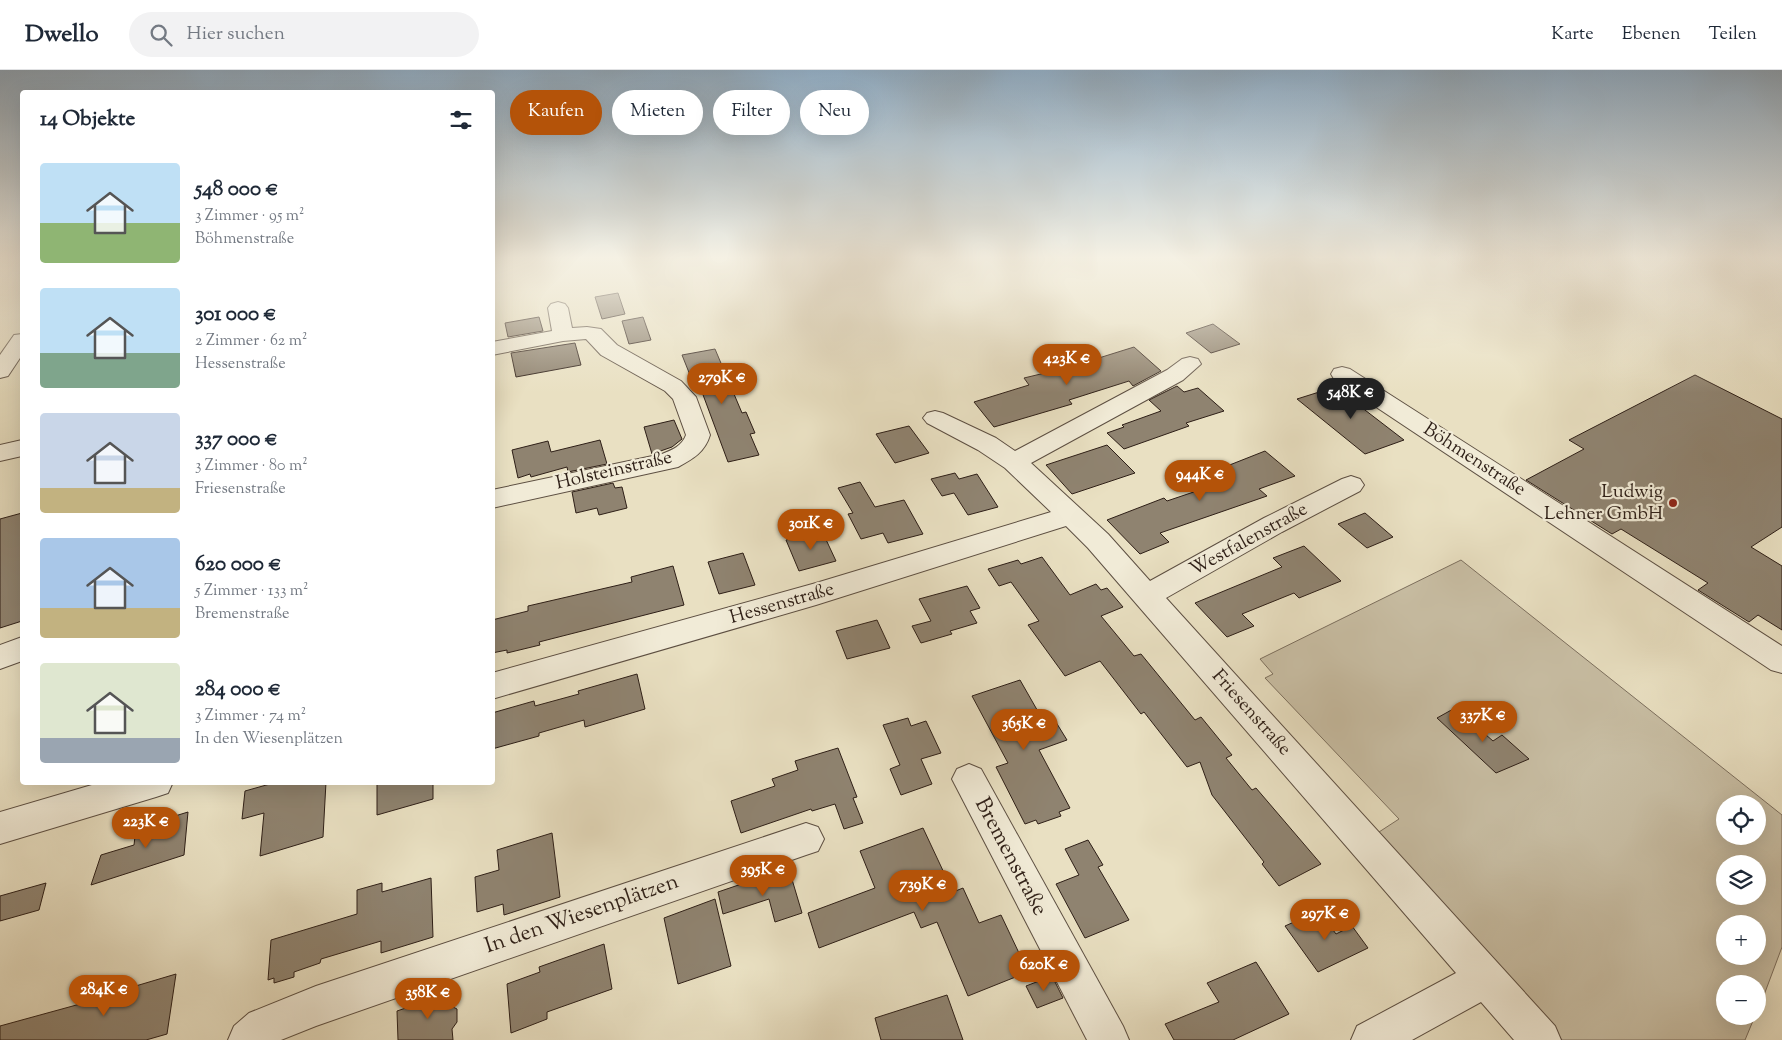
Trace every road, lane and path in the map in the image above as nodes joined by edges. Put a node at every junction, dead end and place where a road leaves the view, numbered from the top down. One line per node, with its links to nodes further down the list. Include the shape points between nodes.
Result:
1 (558, 308): 2 (street)
2 (564, 335): 4 (street, Holsteinstraße); 13 (street, Holsteinstraße, via 593,334 618,356 673,386 684,397 698,435 695,444 669,461)
3 (20, 343): 6 (street)
4 (495, 348)
5 (1190, 364): 11 (street)
6 (0, 371)
7 (1342, 374): 18 (street, Böhmenstraße)
8 (935, 418): 11 (street, Friesenstraße, via 978,439)
9 (20, 448): 10 (street)
10 (0, 453)
11 (1014, 462): 14 (street, Friesenstraße)
12 (1351, 485): 15 (street, Westfalenstraße)
13 (495, 497)
14 (1070, 515): 15 (street, Friesenstraße); 19 (street, Hessenstraße, via 816,594)
15 (1147, 596): 24 (street, Friesenstraße)
16 (20, 650): 17 (street)
17 (0, 657)
18 (1782, 661)
19 (495, 685)
20 (969, 779): 26 (street, Bremenstraße)
21 (146, 785): 22 (street)
22 (0, 828)
23 (806, 839): 25 (street, In den Wiesenplätzen, via 316,1006 263,1027)
24 (1486, 978): 27 (street); 28 (street, Friesenstraße)
25 (248, 1040)
26 (1109, 1040)
27 (1371, 1040)
28 (1540, 1040)

